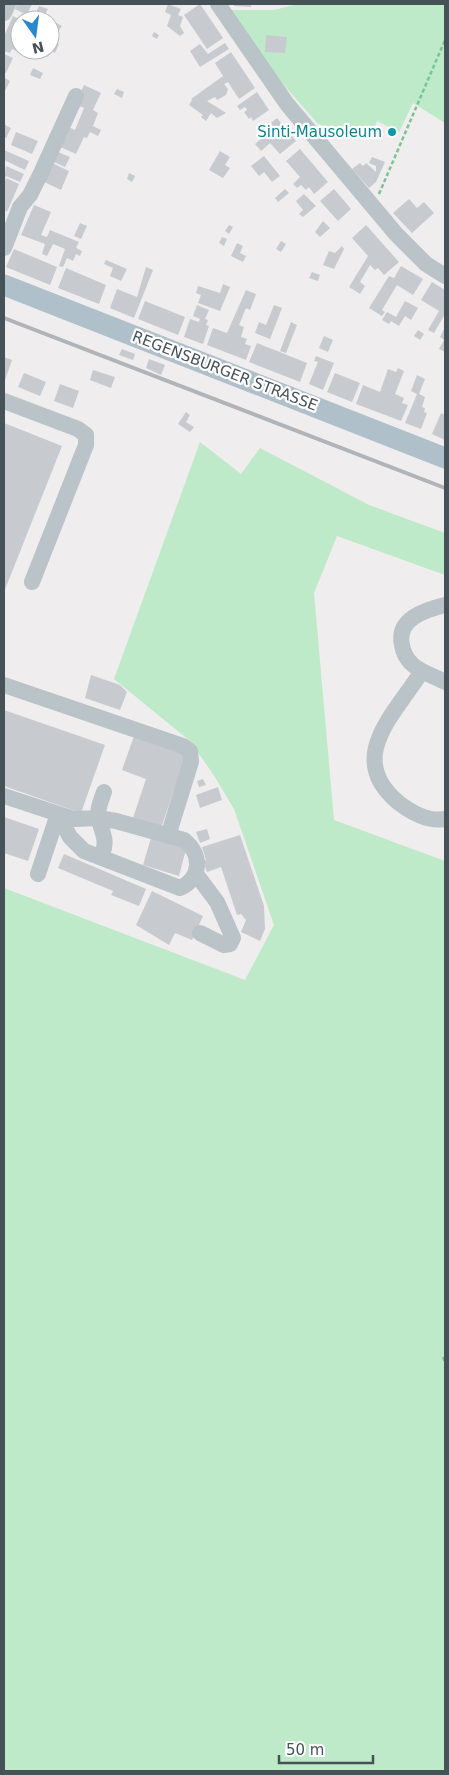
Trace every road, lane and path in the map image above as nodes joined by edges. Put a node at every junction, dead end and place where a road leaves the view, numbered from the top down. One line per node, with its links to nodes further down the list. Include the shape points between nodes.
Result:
1 (8, 4): 3 (street)
2 (218, 4): 6 (street, via 287,104)
3 (4, 13)
4 (445, 40): 6 (path, via 400,149)
5 (76, 96): 7 (street, via 30,195 20,207)
6 (372, 203): 8 (street, via 414,253)
7 (4, 248)
8 (445, 276)
9 (4, 285): 11 (main road, REGENSBURGER STRASSE)
10 (4, 400): 12 (street, via 78,429 86,436 86,445)
11 (445, 458)
12 (32, 582)
13 (445, 604): 14 (street, via 414,616 404,624 401,634 405,655)
14 (422, 671): 15 (street); 21 (street, via 385,723 376,744 374,762 377,777 405,808 425,818)
15 (445, 682)
16 (4, 685): 22 (street, via 190,750 191,762)
17 (104, 792): 20 (street)
18 (4, 796): 19 (street)
19 (58, 814): 20 (street, via 74,819); 23 (street, via 70,837 84,851); 24 (street)
20 (98, 818): 22 (street); 23 (street, via 106,845 102,854)
21 (445, 819)
22 (168, 836): 25 (street, via 184,840 193,848 197,859)
23 (96, 856): 25 (street, via 180,888 189,884)
24 (38, 874)
25 (196, 874): 26 (street, via 217,902 233,938 230,944 224,945)
26 (200, 933)
27 (443, 1357): 28 (path)
28 (445, 1362)

